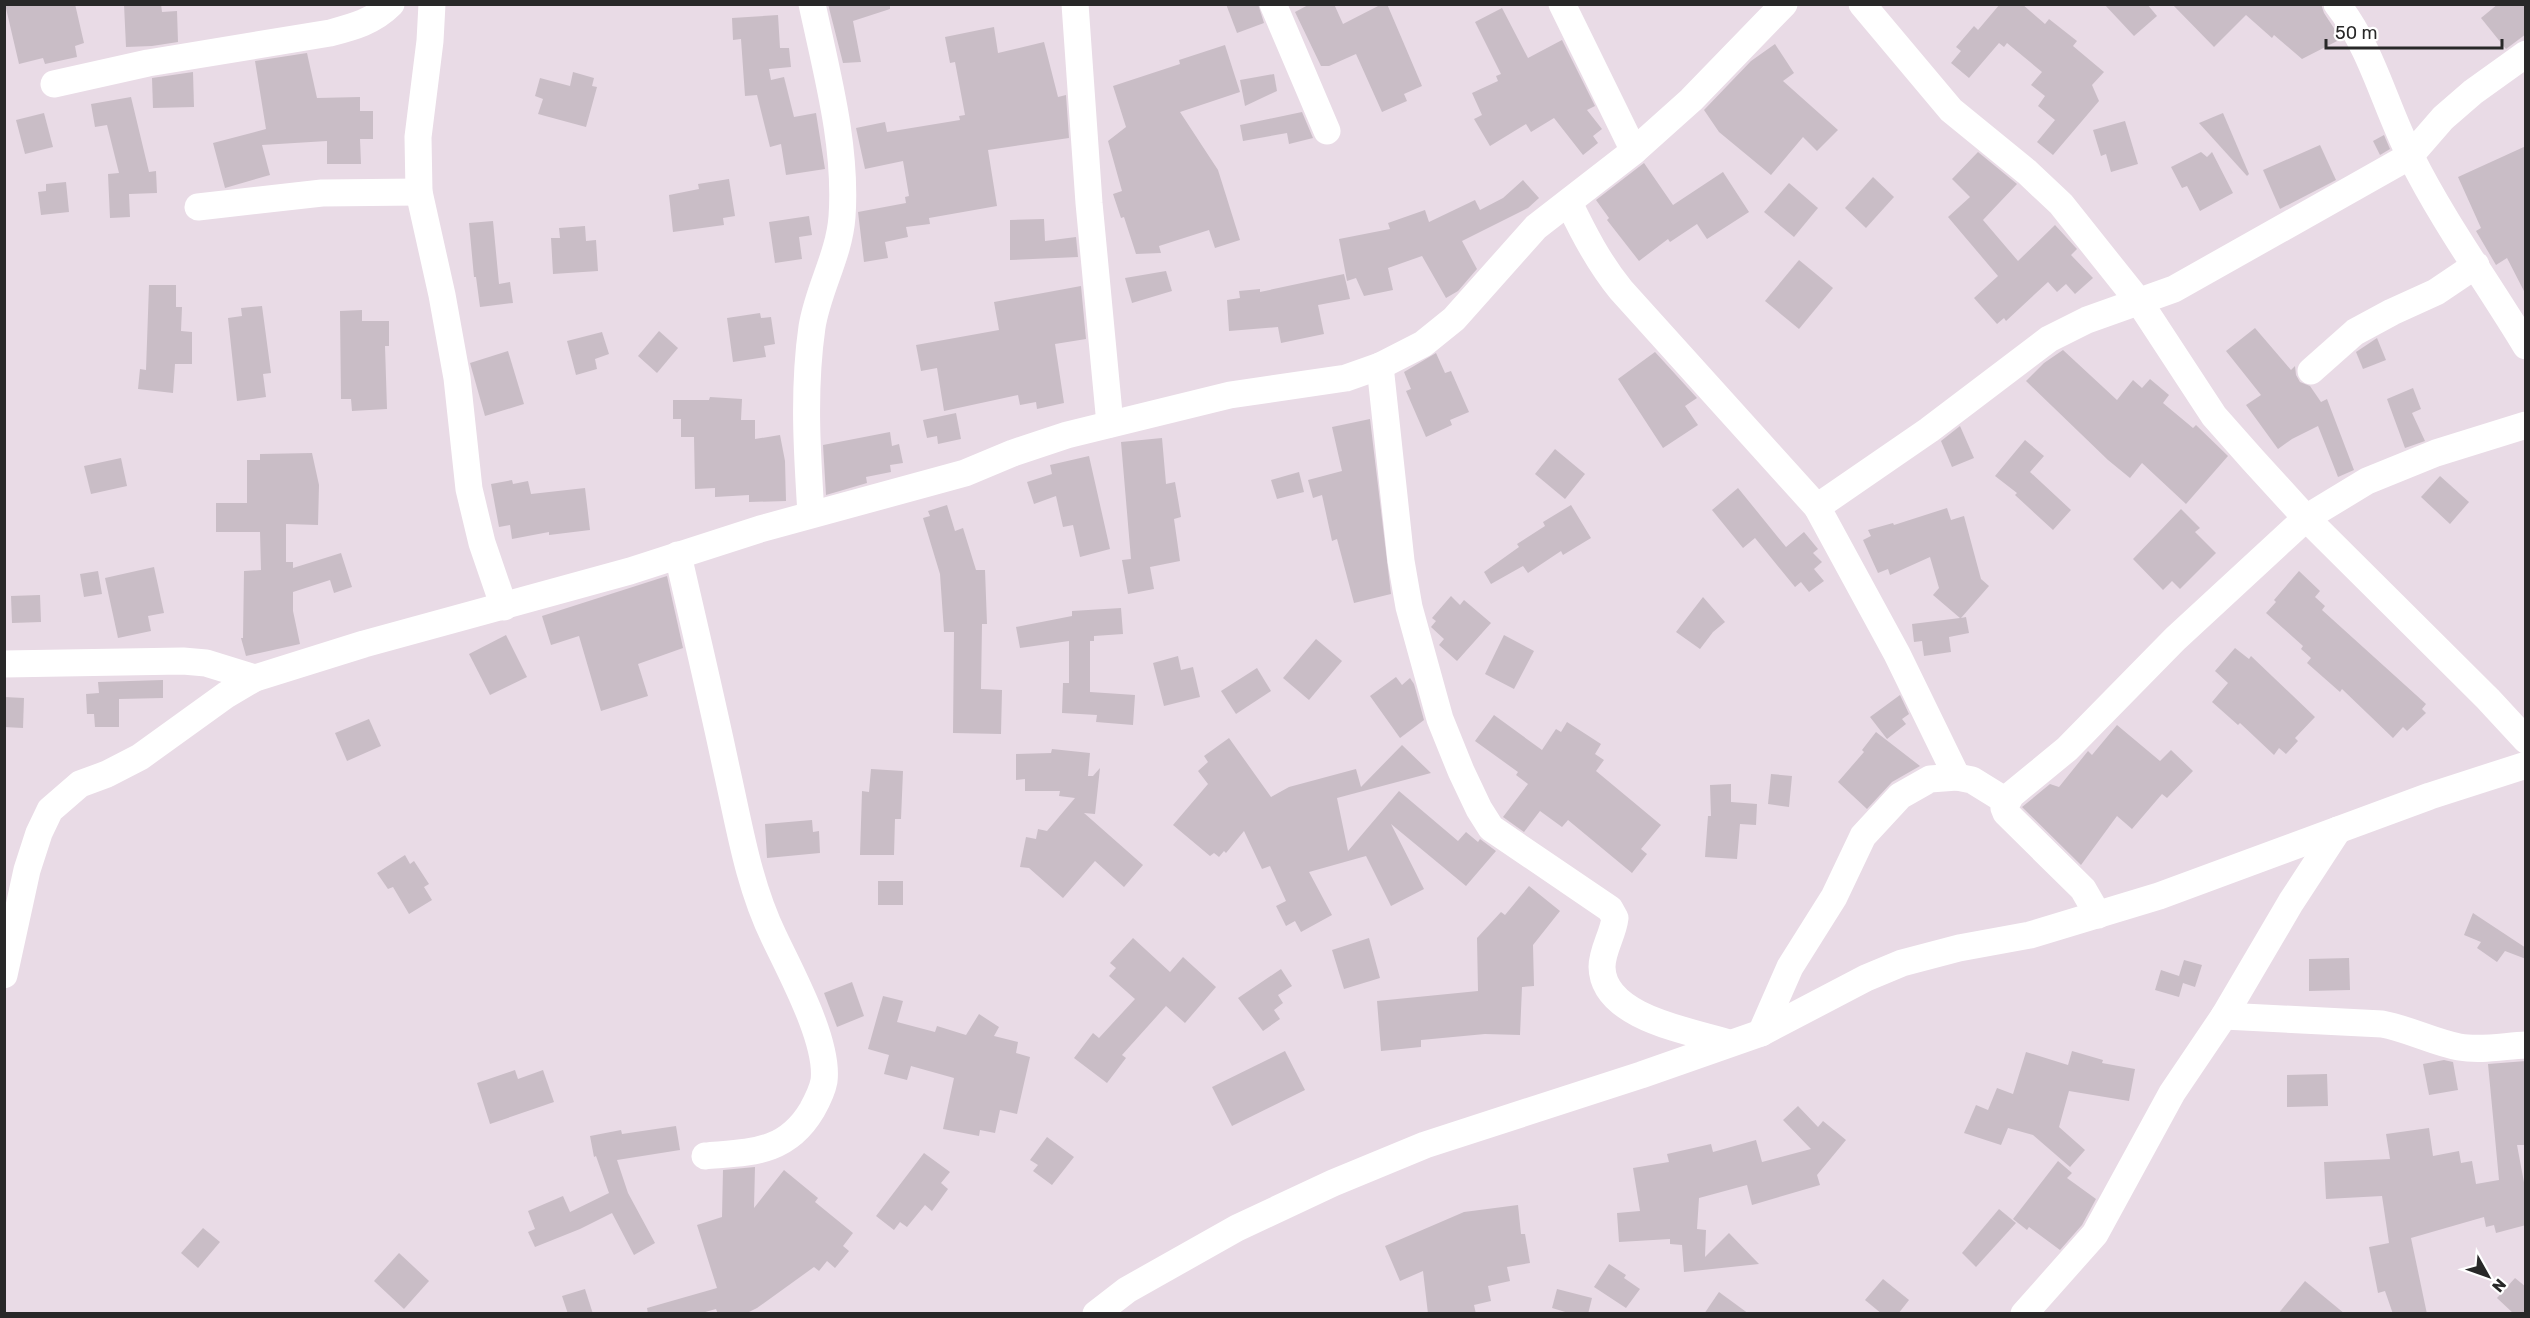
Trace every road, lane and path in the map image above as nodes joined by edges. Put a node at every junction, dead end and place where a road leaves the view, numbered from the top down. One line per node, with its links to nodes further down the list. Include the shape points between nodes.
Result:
1 (391, 4): 11 (street, via 359,26 330,33 148,63)
2 (432, 4): 15 (street, via 418,138)
3 (812, 4): 26 (street, via 839,139 842,215 839,242 813,326 807,378)
4 (1076, 4): 23 (street, via 1089,203)
5 (1273, 4): 12 (street)
6 (1562, 4): 13 (street)
7 (1784, 4): 13 (street, via 1691,100)
8 (1862, 4): 19 (street, via 1951,110 2061,204)
9 (2337, 4): 14 (street, via 2378,75)
10 (2526, 54): 14 (street, via 2443,118)
11 (54, 84)
12 (1327, 131)
13 (1634, 151): 16 (street)
14 (2410, 156): 18 (street); 19 (street, via 2219,266)
15 (419, 192): 17 (street, via 322,193); 29 (street, via 457,378 469,489)
16 (1569, 203): 21 (street, via 1529,234 1454,319 1423,344); 25 (street, via 1586,239 1621,290)
17 (198, 207)
18 (2476, 265): 20 (street); 22 (street, via 2436,292 2355,332)
19 (2140, 303): 25 (street, via 2087,320 2049,339 1929,430); 27 (street, via 2214,416)
20 (2526, 346)
21 (1380, 366): 23 (street, via 1346,378 1230,395); 41 (street, via 1409,607 1440,719 1479,809 1491,828 1610,909 1615,918 1602,966 1609,991 1620,1003 1639,1014)
22 (2311, 371)
23 (1110, 424): 26 (street, via 1066,435 965,473)
24 (2526, 425): 27 (street, via 2436,453 2367,481)
25 (1817, 507): 34 (street, via 1898,654)
26 (811, 514): 28 (street)
27 (2306, 518): 32 (street); 35 (street, via 2175,639 2067,749)
28 (678, 555): 29 (street); 43 (street, via 742,845 766,922 799,990 825,1067 819,1097 808,1117 782,1142 765,1150)
29 (504, 607): 31 (street)
30 (4, 664): 31 (street, via 183,661 206,663)
31 (255, 678): 38 (street, via 140,757 80,784 51,810 27,870)
32 (2526, 740)
33 (2526, 765): 36 (street)
34 (1957, 777): 35 (street, via 1972,780); 40 (street, via 1930,779 1914,787 1900,796 1863,836 1834,897 1790,967)
35 (2006, 801): 37 (street, via 2004,808 2012,821 2083,890)
36 (2338, 830): 37 (street); 39 (street)
37 (2098, 915): 40 (street, via 2030,935 1902,963)
38 (4, 975)
39 (2224, 1016): 42 (street, via 2382,1024 2458,1047); 45 (street, via 2172,1093 2095,1234)
40 (1761, 1033): 41 (street)
41 (1729, 1043): 44 (street, via 1425,1145 1333,1183 1237,1228 1127,1290)
42 (2526, 1045)
43 (705, 1156)
44 (1097, 1312)
45 (2024, 1314)

